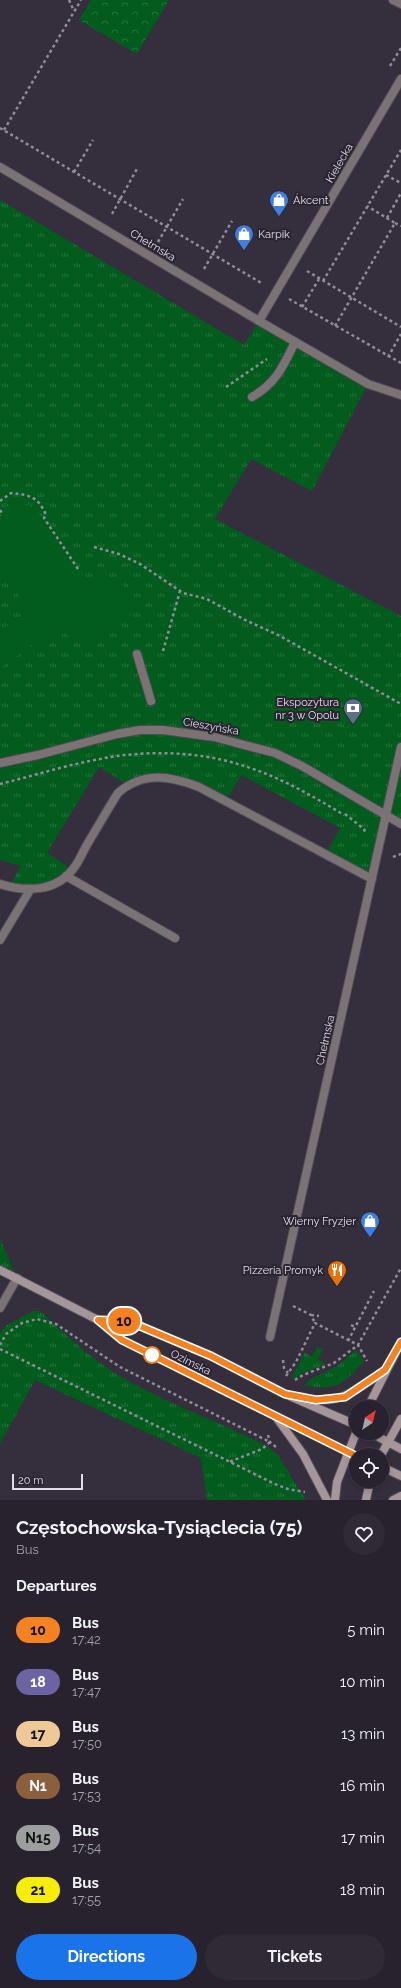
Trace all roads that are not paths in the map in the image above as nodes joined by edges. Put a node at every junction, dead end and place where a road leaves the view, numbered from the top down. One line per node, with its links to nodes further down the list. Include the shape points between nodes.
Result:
1 (394, 0): 2 (street)
2 (401, 4)
3 (401, 79): 5 (street, Kielecka)
4 (0, 167): 5 (street, Chełmska)
5 (259, 321): 6 (street, Chełmska)
6 (295, 342): 7 (street, Chełmska, via 368,384); 8 (street, via 278,376)
7 (401, 395)
8 (252, 397)
9 (137, 654): 10 (street)
10 (151, 701)
11 (401, 747): 13 (street, Chełmska)
12 (0, 763): 13 (street, Cieszyńska, via 140,730 190,733 237,742 275,753 332,782)
13 (386, 815): 14 (street, Cieszyńska); 16 (street, Chełmska)
14 (401, 824)
15 (66, 876): 16 (street, via 73,870 118,793 128,784 145,778 159,778 181,780 199,787); 18 (street, via 46,887); 19 (street)
16 (372, 879): 25 (street, Chełmska)
17 (0, 884): 18 (street)
18 (30, 890): 20 (street)
19 (175, 938)
20 (0, 940)
21 (0, 1270): 22 (main road, Ozimska)
22 (17, 1278): 23 (street); 24 (main road, Ozimska)
23 (0, 1308)
24 (98, 1320): 28 (main road, via 128,1321 211,1356); 30 (main road, Ozimska, via 122,1340)
25 (270, 1337)
26 (401, 1342): 27 (main road)
27 (385, 1370): 28 (main road, via 345,1397 316,1400); 29 (main road)
28 (285, 1394): 32 (main road)
29 (371, 1400)
30 (275, 1415): 36 (main road, Ozimska); 42 (main road, via 303,1454)
31 (401, 1419): 33 (main road)
32 (349, 1422)
33 (387, 1441): 34 (main road); 35 (main road)
34 (384, 1448)
35 (401, 1449)
36 (349, 1452)
37 (349, 1460): 43 (main road, via 337,1482)
38 (389, 1470): 39 (main road)
39 (401, 1476)
40 (369, 1488): 44 (main road)
41 (401, 1496): 45 (main road)
42 (327, 1500)
43 (335, 1500)
44 (366, 1500)
45 (393, 1500)

